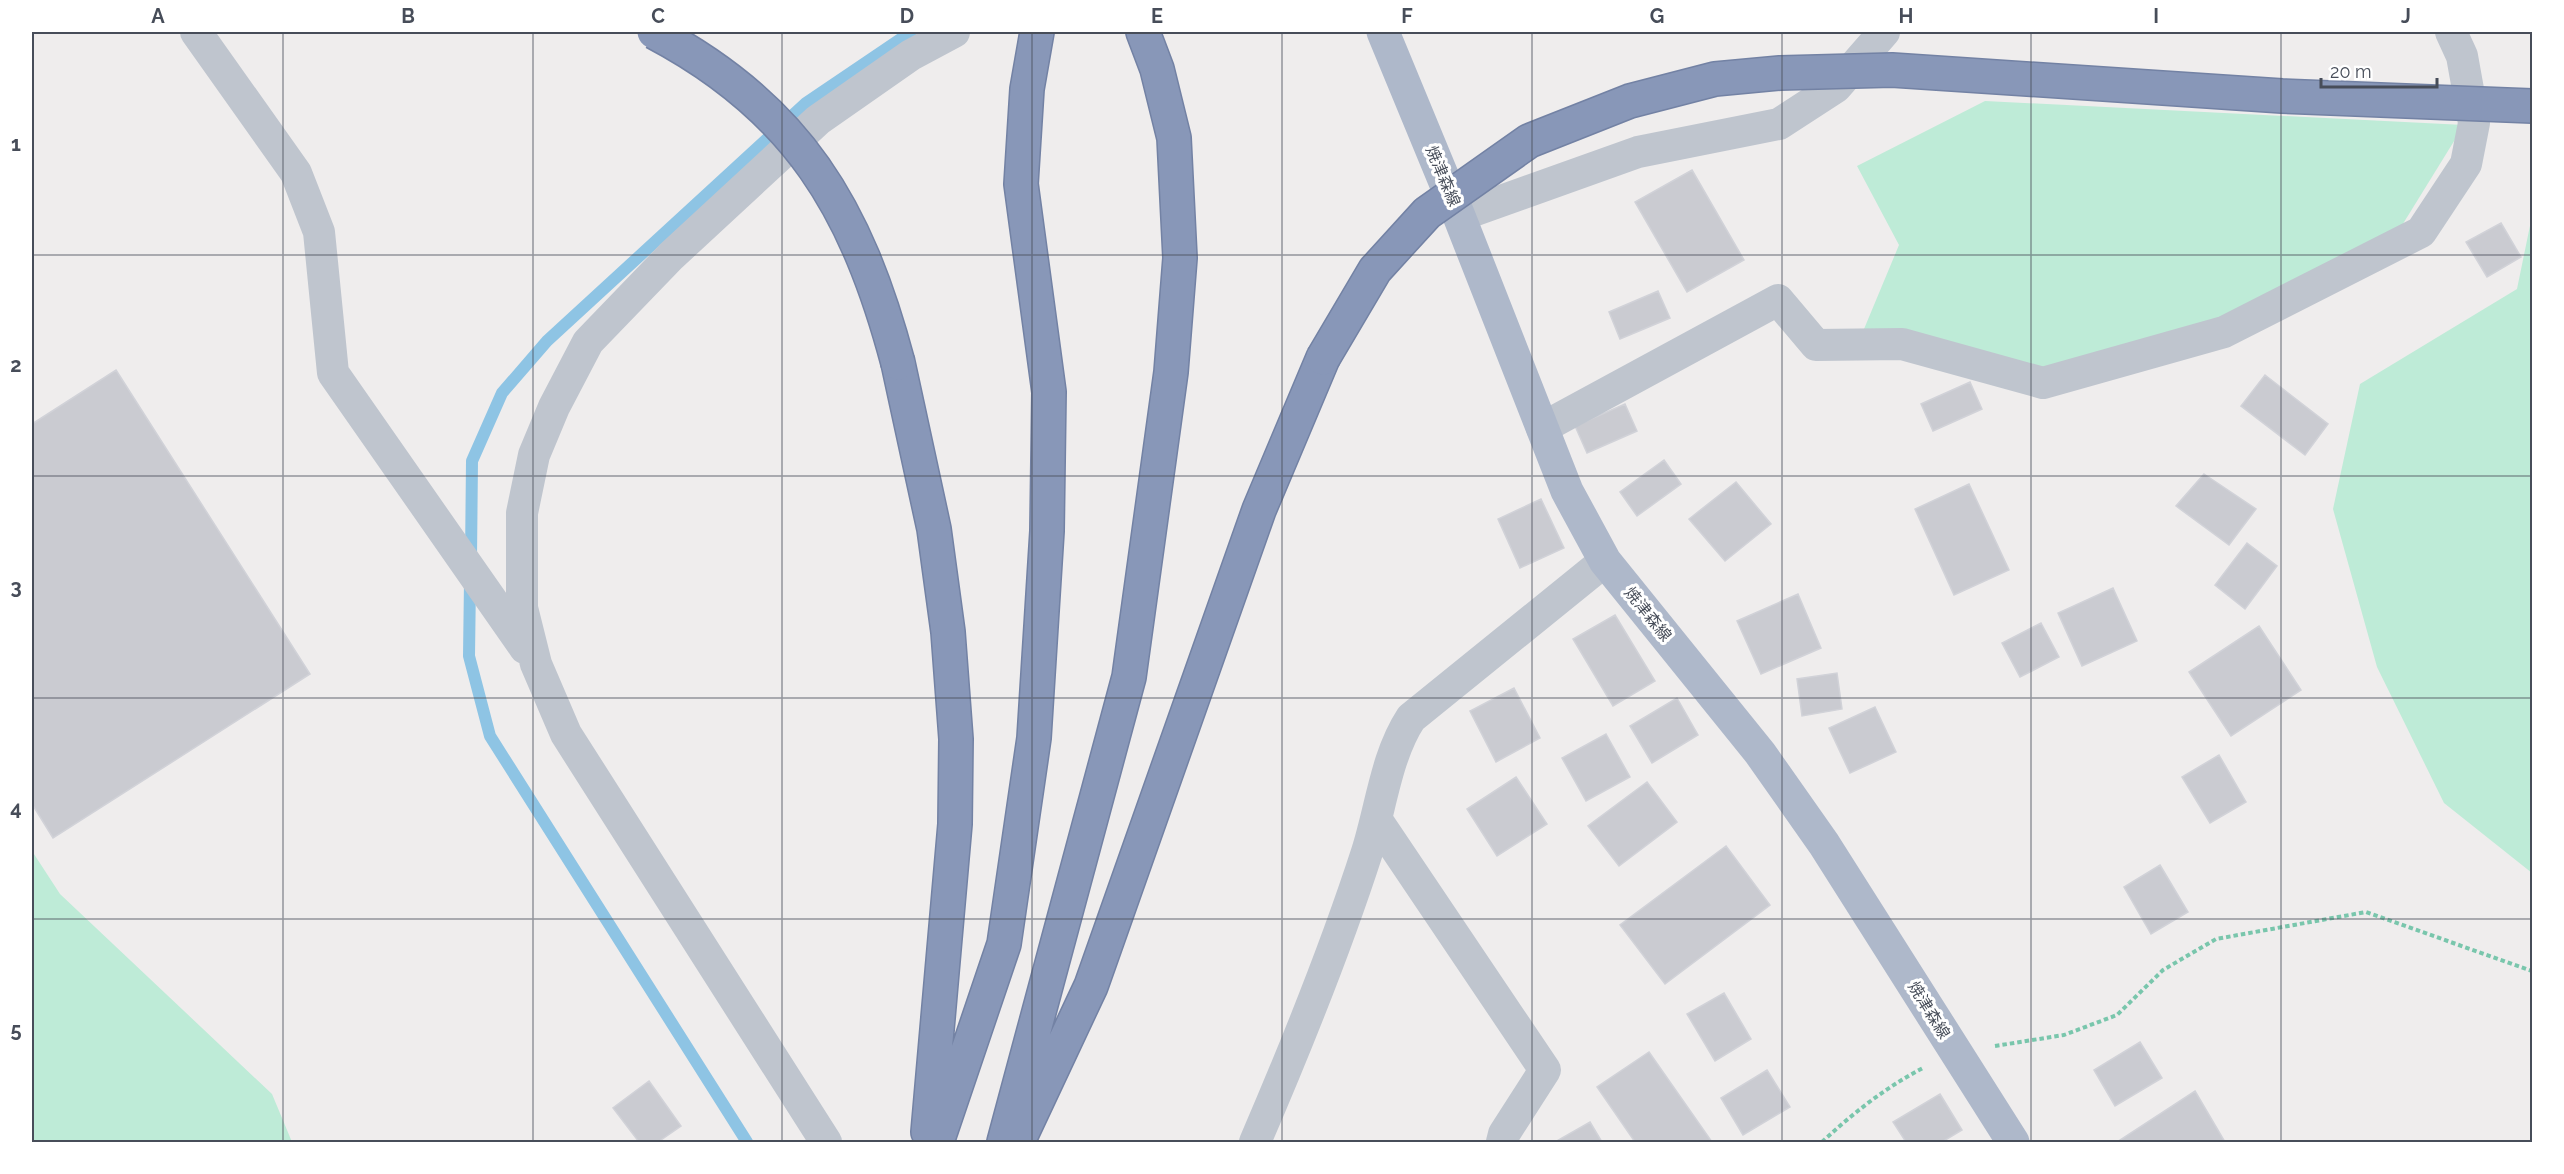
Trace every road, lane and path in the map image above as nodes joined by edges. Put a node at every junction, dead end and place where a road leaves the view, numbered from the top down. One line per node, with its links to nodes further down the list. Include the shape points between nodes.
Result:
1 (196, 32): 13 (street, via 296,173 319,232 333,373)
2 (654, 32): 18 (highway, bridge, via 692,51 742,88 809,158 827,183 860,249 898,363 934,529 948,632 956,739 955,824)
3 (954, 32): 13 (street, via 911,55 818,120 671,256 588,342 534,455 522,513 522,608)
4 (1037, 32): 19 (highway, via 1027,89 1021,184 1048,392 1047,531 1034,738 1004,944)
5 (1143, 32): 20 (highway, via 1157,69 1174,138 1180,258 1171,372 1130,677)
6 (1383, 32): 10 (main road, 焼津森線)
7 (1884, 32): 10 (street, via 1836,87 1779,124 1638,152)
8 (2451, 32): 11 (street, via 2462,56 2474,123 2466,164 2421,232 2224,332 2043,383 1902,344 1816,345 1778,300)
9 (2532, 106): 21 (highway, bridge, via 2282,96 1892,70 1780,73 1715,80 1630,101 1529,141 1427,213 1375,270 1323,358 1258,510 1091,986)
10 (1459, 216): 11 (main road, 焼津森線)
11 (1542, 428): 12 (main road, 焼津森線, via 1567,491)
12 (1605, 561): 14 (street, via 1412,718 1400,735); 16 (main road, 焼津森線, via 1760,753 1824,844)
13 (536, 664): 17 (street, via 566,734)
14 (1376, 819): 22 (street, via 1303,1032); 23 (street, via 1545,1070)
15 (2532, 971): 16 (path, via 2366,912 2216,939 2163,970 2117,1015 2064,1035)
16 (1955, 1052): 24 (path, via 1900,1079); 25 (main road, 焼津森線)
17 (818, 1140)
18 (927, 1143)
19 (937, 1143)
20 (1004, 1143)
21 (1018, 1143)
22 (1256, 1143)
23 (1502, 1143)
24 (1822, 1143)
25 (2013, 1143)

